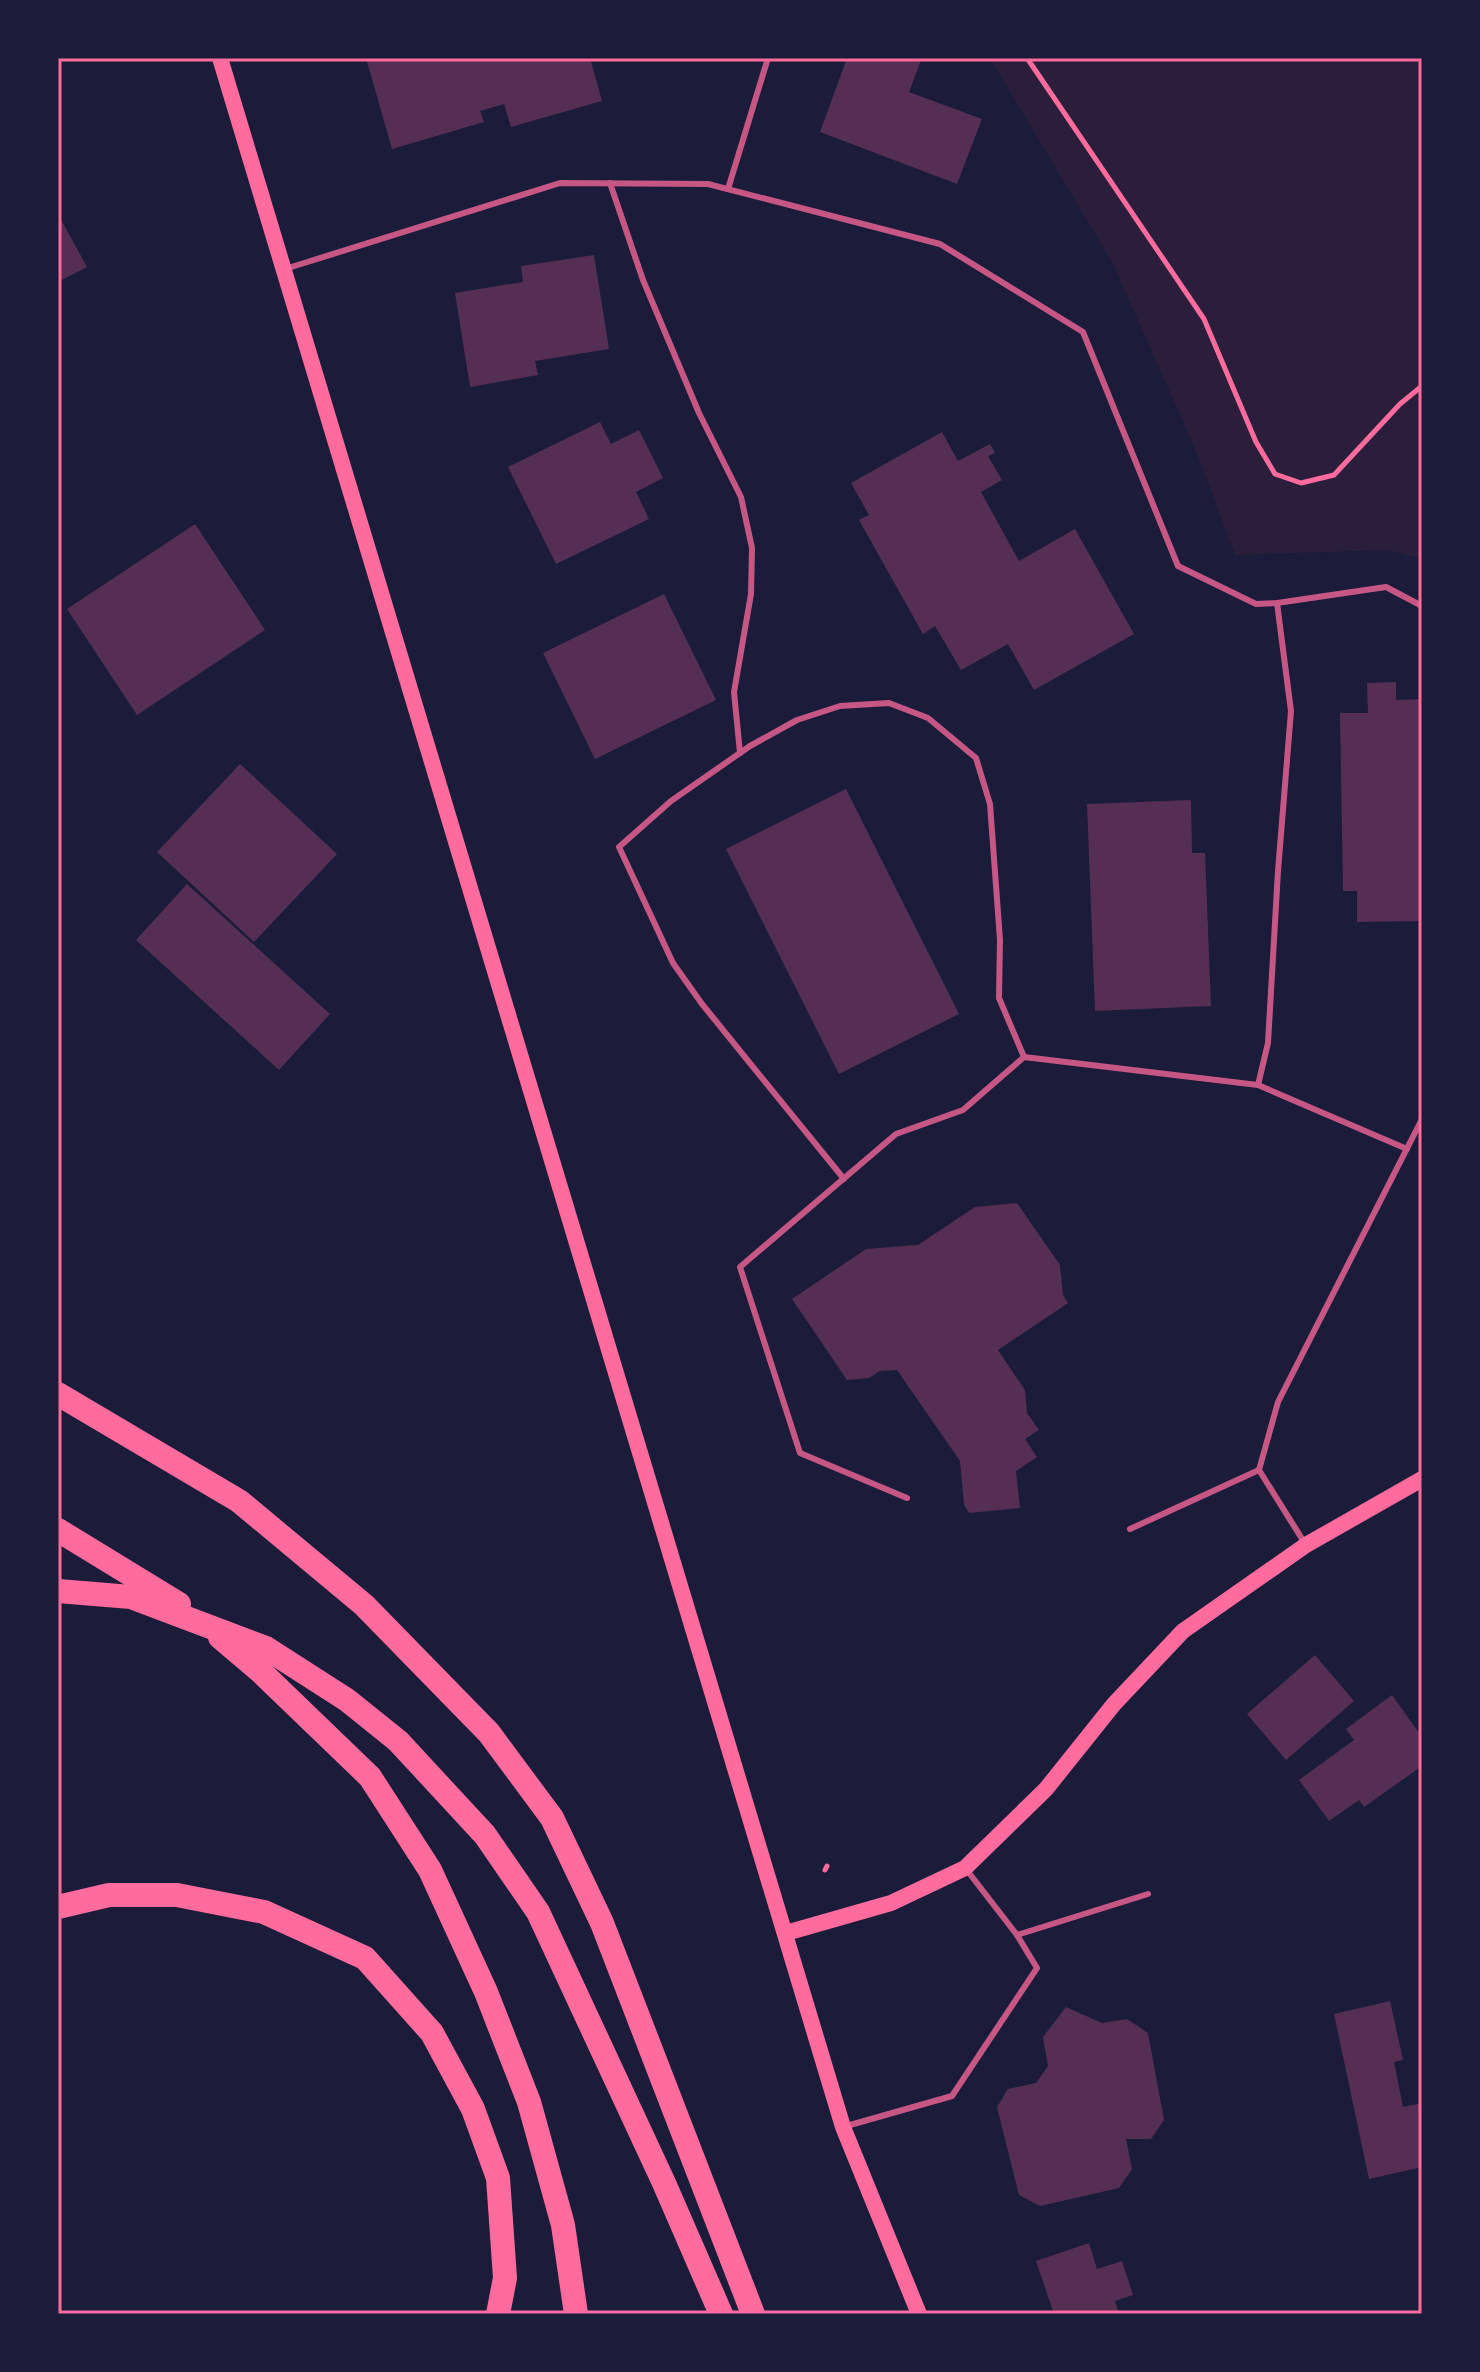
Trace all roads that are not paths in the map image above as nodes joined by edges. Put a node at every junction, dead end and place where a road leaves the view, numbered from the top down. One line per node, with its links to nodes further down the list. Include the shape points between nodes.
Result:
1 (220, 58): 5 (main road)
2 (768, 58): 4 (lane)
3 (610, 183): 4 (lane); 5 (lane, via 560,183); 8 (lane, via 643,280 741,497 752,548 751,594 734,692)
4 (728, 189): 6 (lane, via 940,244 1083,332 1178,566 1256,604)
5 (285, 269): 25 (main road)
6 (1277, 603): 7 (lane, via 1386,587); 10 (lane, via 1291,711 1268,1043)
7 (1422, 606)
8 (740, 753): 9 (lane, via 797,720 840,706 889,703 928,718 976,758 990,804 999,998); 13 (lane, via 671,801 619,847 673,963)
9 (1024, 1057): 10 (lane); 13 (lane, via 963,1110 896,1134)
10 (1258, 1085): 12 (lane)
11 (1422, 1119): 12 (lane)
12 (1407, 1149): 15 (lane, via 1278,1402)
13 (844, 1179): 17 (lane, via 740,1267 800,1453)
14 (58, 1394): 31 (highway, via 239,1501 364,1605 489,1733 552,1818 602,1923)
15 (1259, 1470): 18 (lane); 20 (lane)
16 (1422, 1479): 20 (main road)
17 (907, 1498)
18 (1130, 1529)
19 (58, 1530): 29 (highway, via 186,1608 370,1777 430,1870 529,2102 559,2209)
20 (1306, 1545): 22 (main road, via 1183,1631 1114,1704 1046,1789)
21 (58, 1591): 30 (highway, via 131,1597 266,1648 347,1700 398,1741 485,1835 538,1912)
22 (965, 1868): 25 (main road, via 891,1903); 26 (lane)
23 (1148, 1894): 26 (lane)
24 (58, 1907): 28 (highway, via 109,1895 177,1895 264,1912 365,1958 432,2033 478,2122 498,2178 505,2278)
25 (786, 1933): 27 (main road)
26 (1017, 1935): 27 (lane, via 1037,1968 952,2096)
27 (843, 2127): 32 (main road)
28 (498, 2314)
29 (576, 2314)
30 (721, 2314)
31 (753, 2314)
32 (919, 2314)

